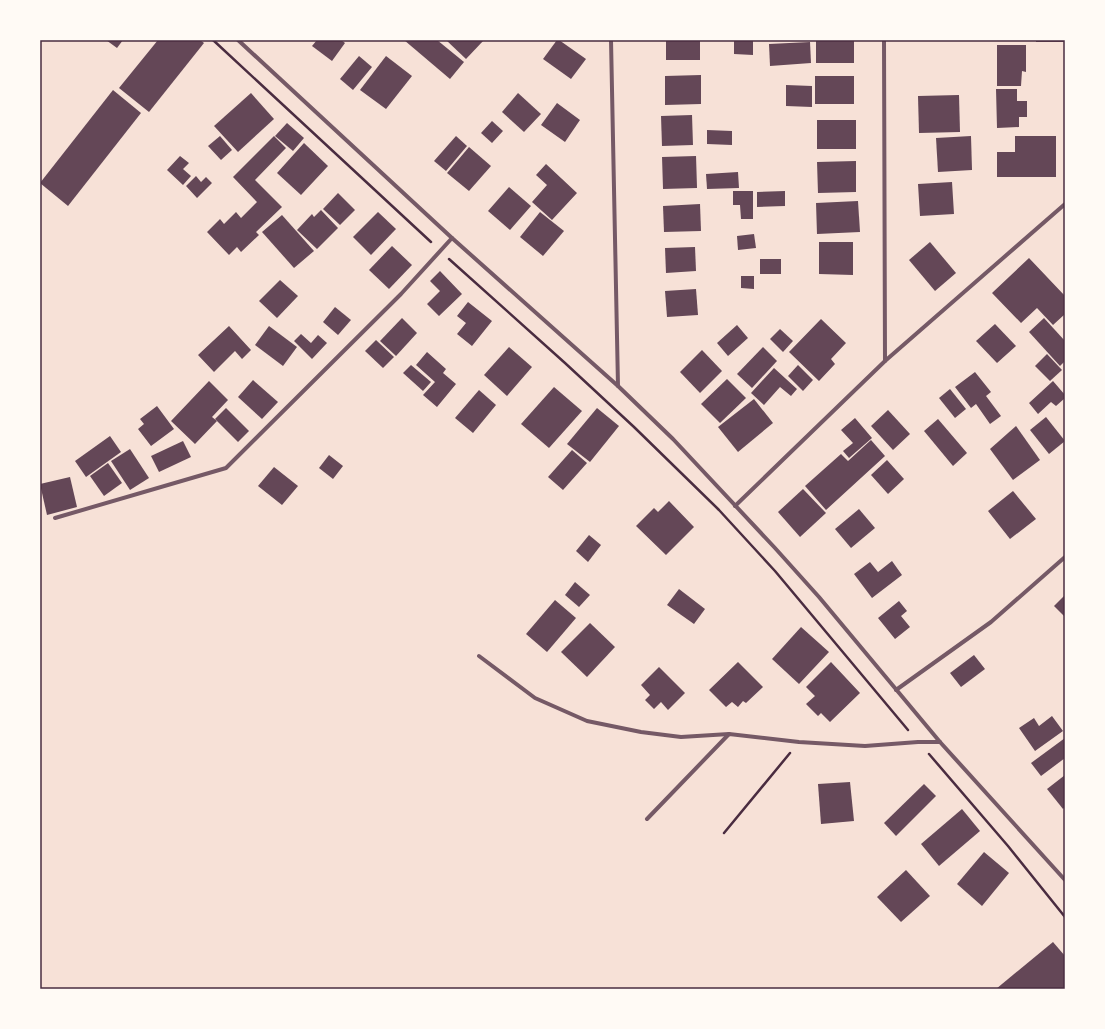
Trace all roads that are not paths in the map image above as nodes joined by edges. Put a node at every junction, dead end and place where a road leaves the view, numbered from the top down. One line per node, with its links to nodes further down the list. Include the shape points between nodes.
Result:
1 (238, 40): 5 (street)
2 (612, 40): 7 (street)
3 (884, 40): 6 (street)
4 (1065, 204): 6 (street)
5 (452, 238): 7 (street); 9 (street, via 401,294 226,468)
6 (885, 361): 8 (street)
7 (618, 386): 8 (street, via 673,439)
8 (735, 506): 12 (street, via 819,597)
9 (55, 518)
10 (1065, 557): 12 (street, via 991,622)
11 (479, 656): 13 (street, via 535,698 587,721 681,737)
12 (896, 690): 14 (street)
13 (729, 734): 14 (street, via 865,746); 15 (street)
14 (940, 742): 16 (street)
15 (647, 819)
16 (1065, 880)

